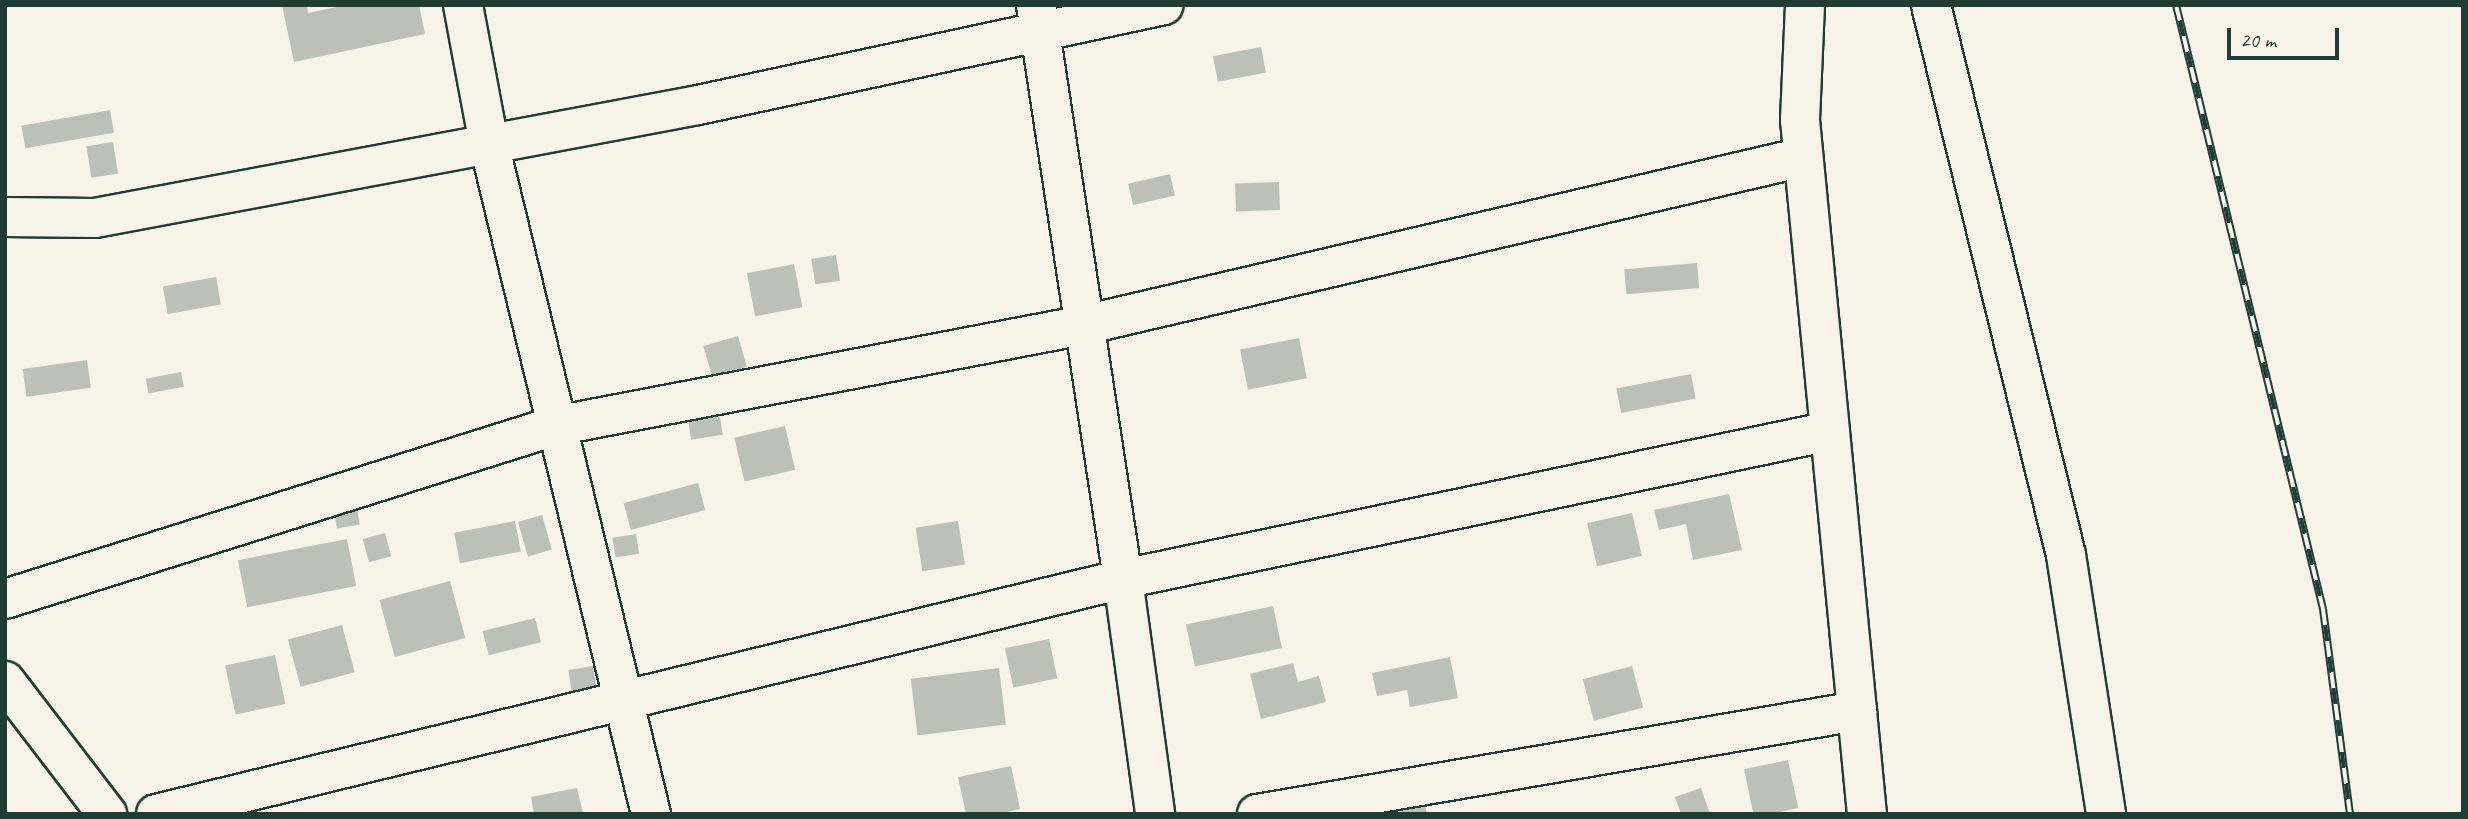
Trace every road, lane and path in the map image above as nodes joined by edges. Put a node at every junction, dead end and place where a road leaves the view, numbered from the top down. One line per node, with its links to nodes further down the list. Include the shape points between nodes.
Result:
1 (463, 5): 6 (street)
2 (1163, 5): 5 (street)
3 (1805, 5): 7 (street)
4 (1931, 5): 23 (street, via 2066,555)
5 (1038, 19): 6 (street, via 698,105); 9 (street)
6 (489, 144): 8 (street, via 95,218); 10 (street)
7 (1803, 157): 9 (street); 11 (street)
8 (5, 217)
9 (1084, 325): 10 (street); 12 (street)
10 (555, 426): 13 (street); 15 (street)
11 (1830, 431): 12 (street); 16 (street)
12 (1123, 579): 15 (street); 20 (street)
13 (5, 599)
14 (5, 681): 17 (street)
15 (623, 699): 18 (street); 19 (street)
16 (1857, 711): 21 (street); 22 (street)
17 (107, 814)
18 (156, 814)
19 (651, 814)
20 (1155, 814)
21 (1257, 814)
22 (1867, 814)
23 (2106, 814)

